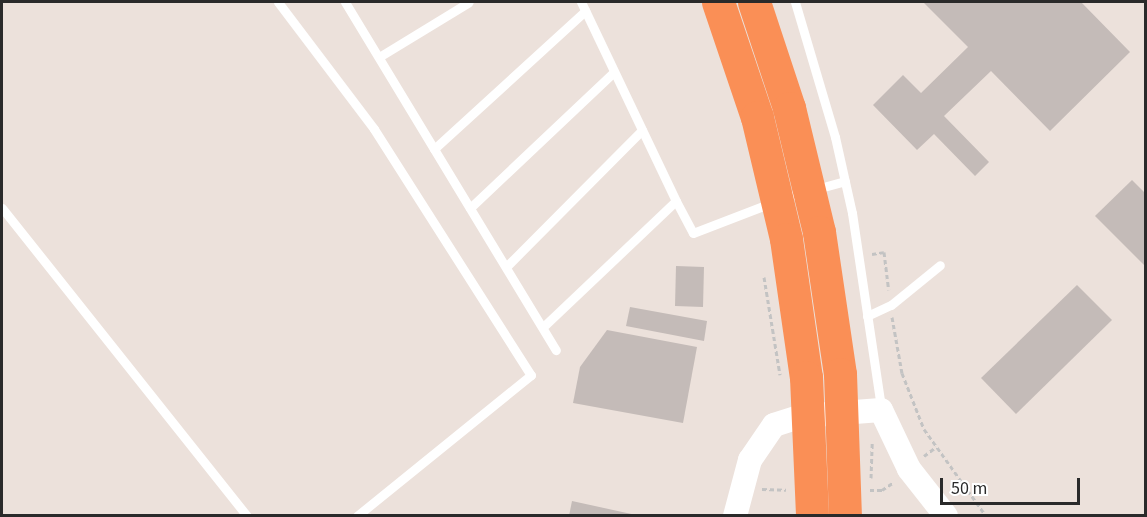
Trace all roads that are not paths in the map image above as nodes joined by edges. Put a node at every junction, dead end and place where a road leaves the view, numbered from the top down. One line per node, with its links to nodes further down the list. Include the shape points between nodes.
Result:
1 (278, 2): 23 (lane, via 374,129 531,375)
2 (345, 2): 8 (lane)
3 (469, 2): 8 (lane)
4 (718, 2): 25 (highway, via 757,117 786,239 806,377)
5 (754, 2): 26 (highway, via 789,108 819,232 840,374)
6 (795, 2): 12 (lane)
7 (583, 6): 9 (lane); 11 (lane)
8 (379, 57): 11 (lane)
9 (614, 72): 10 (lane); 15 (lane)
10 (642, 130): 13 (lane); 17 (lane)
11 (434, 149): 15 (lane)
12 (845, 181): 13 (lane, via 787,197 693,233); 18 (lane)
13 (676, 201): 19 (lane)
14 (2, 208): 22 (lane)
15 (470, 208): 17 (lane)
16 (940, 265): 18 (lane, via 891,305)
17 (506, 267): 19 (lane)
18 (867, 316): 21 (lane)
19 (543, 327): 20 (lane)
20 (556, 350)
21 (881, 410): 24 (street, via 802,416 774,425 753,453); 27 (street, via 909,469)
22 (247, 516)
23 (357, 516)
24 (735, 516)
25 (812, 516)
26 (846, 516)
27 (946, 516)

